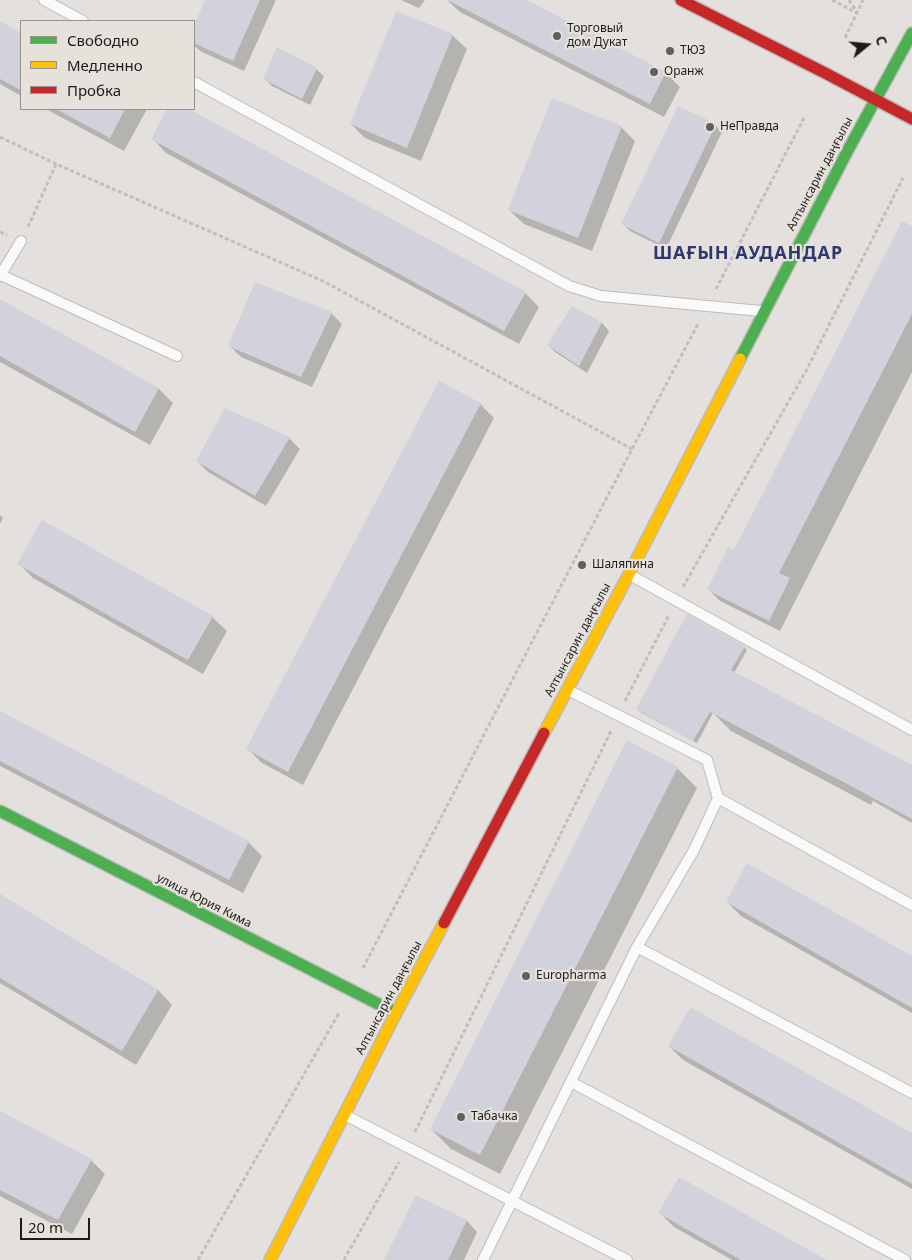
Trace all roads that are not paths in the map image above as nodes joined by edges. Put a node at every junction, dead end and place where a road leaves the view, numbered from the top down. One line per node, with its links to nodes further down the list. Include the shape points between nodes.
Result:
1 (44, 0): 3 (lane)
2 (681, 0): 6 (main road)
3 (81, 20)
4 (912, 33): 6 (main road, Алтынсарин даңғылы)
5 (195, 83): 10 (lane, via 569,286 602,296)
6 (876, 100): 7 (main road); 10 (main road, Алтынсарин даңғылы)
7 (912, 119)
8 (21, 241): 9 (lane)
9 (0, 276): 11 (lane)
10 (764, 311): 12 (main road, Алтынсарин даңғылы)
11 (177, 356)
12 (628, 574): 13 (main road, Алтынсарин даңғылы); 14 (lane)
13 (567, 690): 15 (lane, via 707,760); 19 (main road, Алтынсарин даңғылы)
14 (912, 730)
15 (718, 798): 17 (lane); 18 (lane, via 694,850)
16 (0, 811): 19 (main road, улица Юрия Кима)
17 (912, 905)
18 (637, 947): 20 (lane); 21 (lane)
19 (396, 1013): 22 (main road, Алтынсарин даңғылы)
20 (571, 1082): 23 (lane); 27 (lane)
21 (912, 1093)
22 (344, 1114): 23 (lane); 24 (main road, Алтынсарин даңғылы)
23 (512, 1201): 25 (lane); 26 (lane)
24 (270, 1260)
25 (483, 1260)
26 (628, 1260)
27 (905, 1260)

